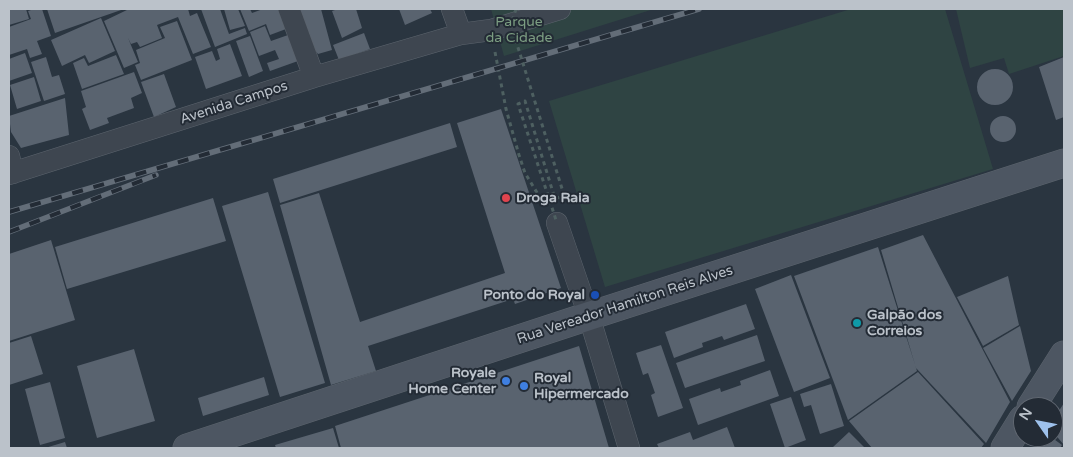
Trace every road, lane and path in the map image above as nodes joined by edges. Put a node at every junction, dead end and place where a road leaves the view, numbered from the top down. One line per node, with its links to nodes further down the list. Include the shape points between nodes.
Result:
1 (289, 9): 7 (street)
2 (452, 9): 5 (street)
3 (516, 9): 10 (path, bridge, via 511,25 564,195 555,199 525,101 518,104)
4 (560, 9): 5 (street, Avenida Campos, via 491,30)
5 (461, 34): 7 (street, Avenida Campos)
6 (499, 68): 10 (path, via 506,109 525,173)
7 (314, 78): 9 (street, Avenida Campos)
8 (1064, 163): 11 (main road, Rua Vereador Hamilton Reis Alves)
9 (10, 167)
10 (557, 223): 11 (street)
11 (589, 316): 15 (main road, Rua Vereador Hamilton Reis Alves); 16 (street)
12 (1064, 355): 13 (main road)
13 (1037, 397)
14 (1013, 435): 17 (main road)
15 (186, 448)
16 (630, 448)
17 (1005, 448)

